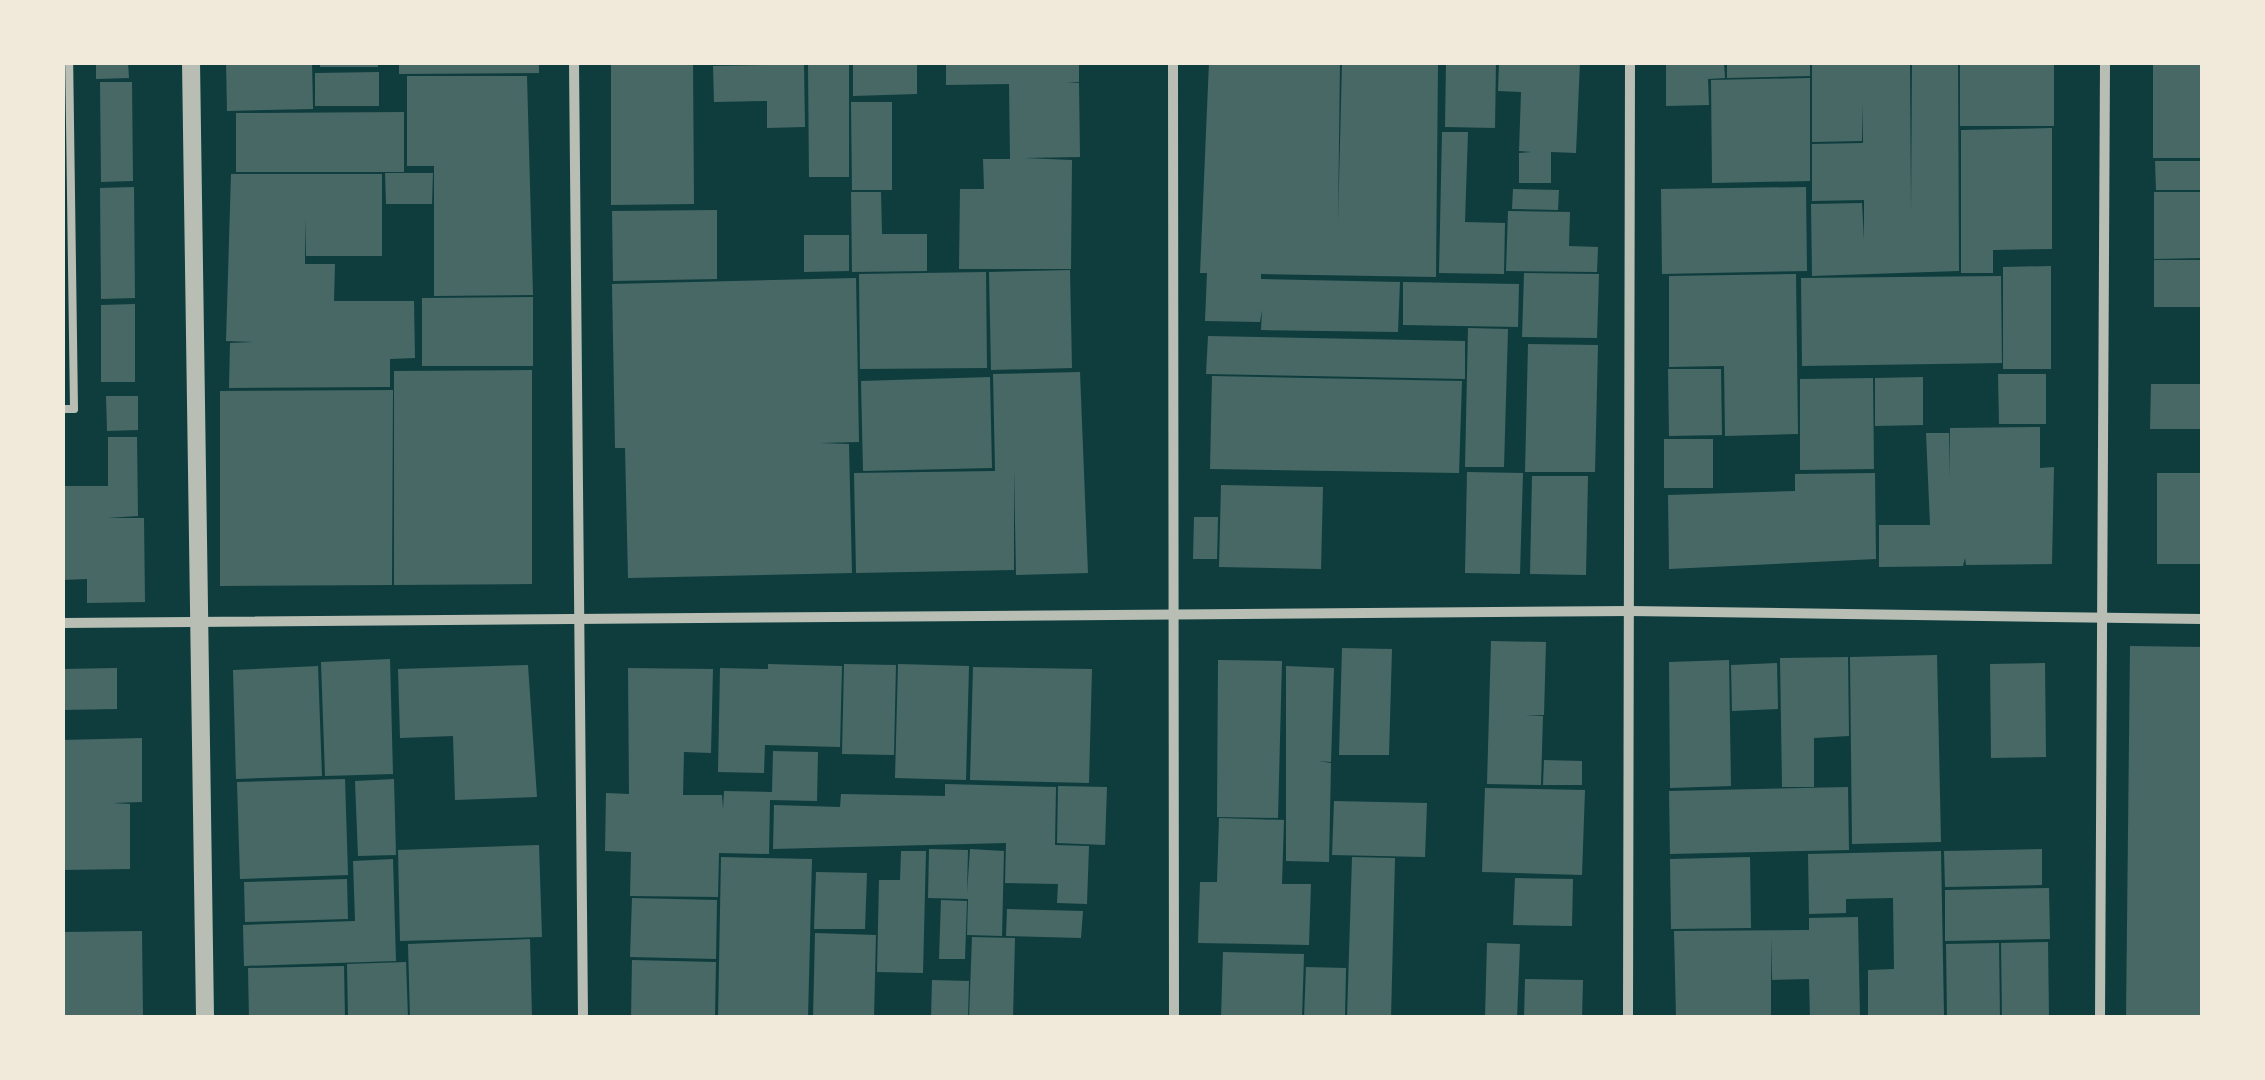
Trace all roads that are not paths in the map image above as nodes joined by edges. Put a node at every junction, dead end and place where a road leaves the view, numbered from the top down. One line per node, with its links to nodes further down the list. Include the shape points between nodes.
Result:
1 (69, 62): 7 (lane, via 74,409)
2 (192, 62): 11 (street)
3 (574, 62): 12 (street)
4 (1173, 62): 9 (street)
5 (1630, 62): 8 (street)
6 (2104, 62): 13 (street)
7 (62, 409)
8 (1629, 610): 9 (street); 13 (street); 18 (street)
9 (1174, 614): 12 (street); 17 (street)
10 (2202, 619): 13 (street)
11 (200, 620): 12 (street); 14 (street); 15 (street)
12 (580, 620): 16 (street)
13 (2102, 621): 19 (street)
14 (62, 623)
15 (205, 1018)
16 (583, 1018)
17 (1174, 1018)
18 (1628, 1018)
19 (2100, 1018)

